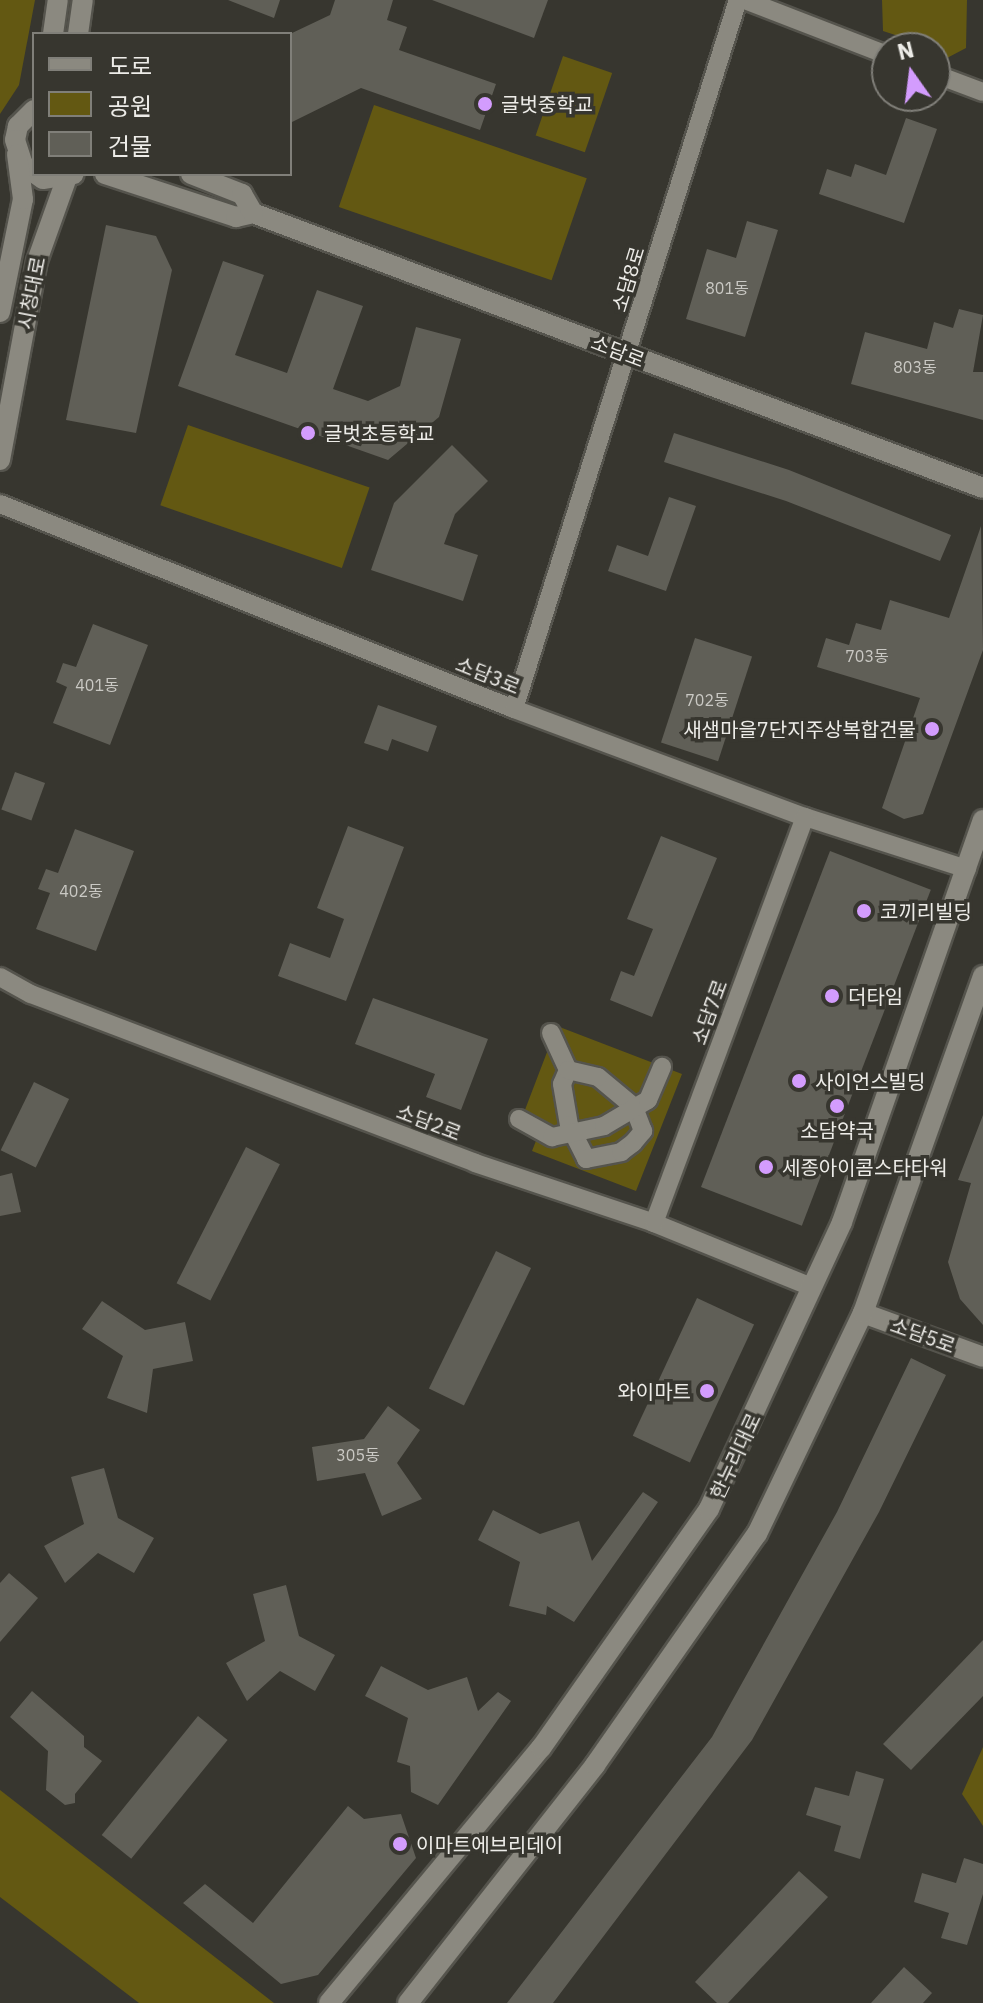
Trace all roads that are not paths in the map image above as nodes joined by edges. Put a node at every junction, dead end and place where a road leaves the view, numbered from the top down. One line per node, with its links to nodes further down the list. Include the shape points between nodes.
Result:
1 (58, 0): 5 (street)
2 (83, 0): 6 (street)
3 (738, 0): 19 (street, 소담8로)
4 (745, 0): 7 (street)
5 (53, 32)
6 (78, 32)
7 (871, 49)
8 (951, 79): 9 (street)
9 (982, 90)
10 (32, 107): 11 (street, via 18,126)
11 (17, 154): 12 (street); 18 (street, 시청대로, via 23,199)
12 (32, 168)
13 (40, 176): 14 (street)
14 (71, 176): 20 (street, 시청대로, via 37,261)
15 (111, 176): 17 (street, 소담로, via 236,217)
16 (196, 176): 17 (street, 소담로, via 242,194)
17 (253, 213): 19 (street, 소담로)
18 (0, 312)
19 (627, 354): 21 (street, 소담로); 23 (street, 소담8로)
20 (0, 460)
21 (983, 488)
22 (0, 504): 23 (street, 소담3로)
23 (514, 709): 24 (street, 소담3로)
24 (805, 817): 26 (street, 소담3로); 37 (street, 소담7로)
25 (983, 820): 26 (street, 한누리대로)
26 (967, 869): 38 (street, 한누리대로, via 907,1049)
27 (983, 976): 39 (street)
28 (0, 977): 30 (street)
29 (0, 989): 30 (street)
30 (31, 994): 37 (street, 소담2로, via 475,1163)
31 (551, 1033): 33 (street)
32 (662, 1067): 34 (street, via 648,1100)
33 (568, 1070): 34 (street, via 598,1077); 36 (street, via 562,1084)
34 (634, 1107): 36 (street, via 604,1126); 36 (street, via 643,1131 621,1152 586,1159)
35 (519, 1119): 36 (street, via 552,1137)
36 (573, 1134)
37 (654, 1223): 38 (street, 소담2로)
38 (812, 1287): 41 (street, 한누리대로, via 709,1509 541,1748)
39 (863, 1313): 40 (street, 소담5로); 42 (street, via 757,1534 595,1765)
40 (983, 1357)
41 (329, 2003)
42 (408, 2003)

